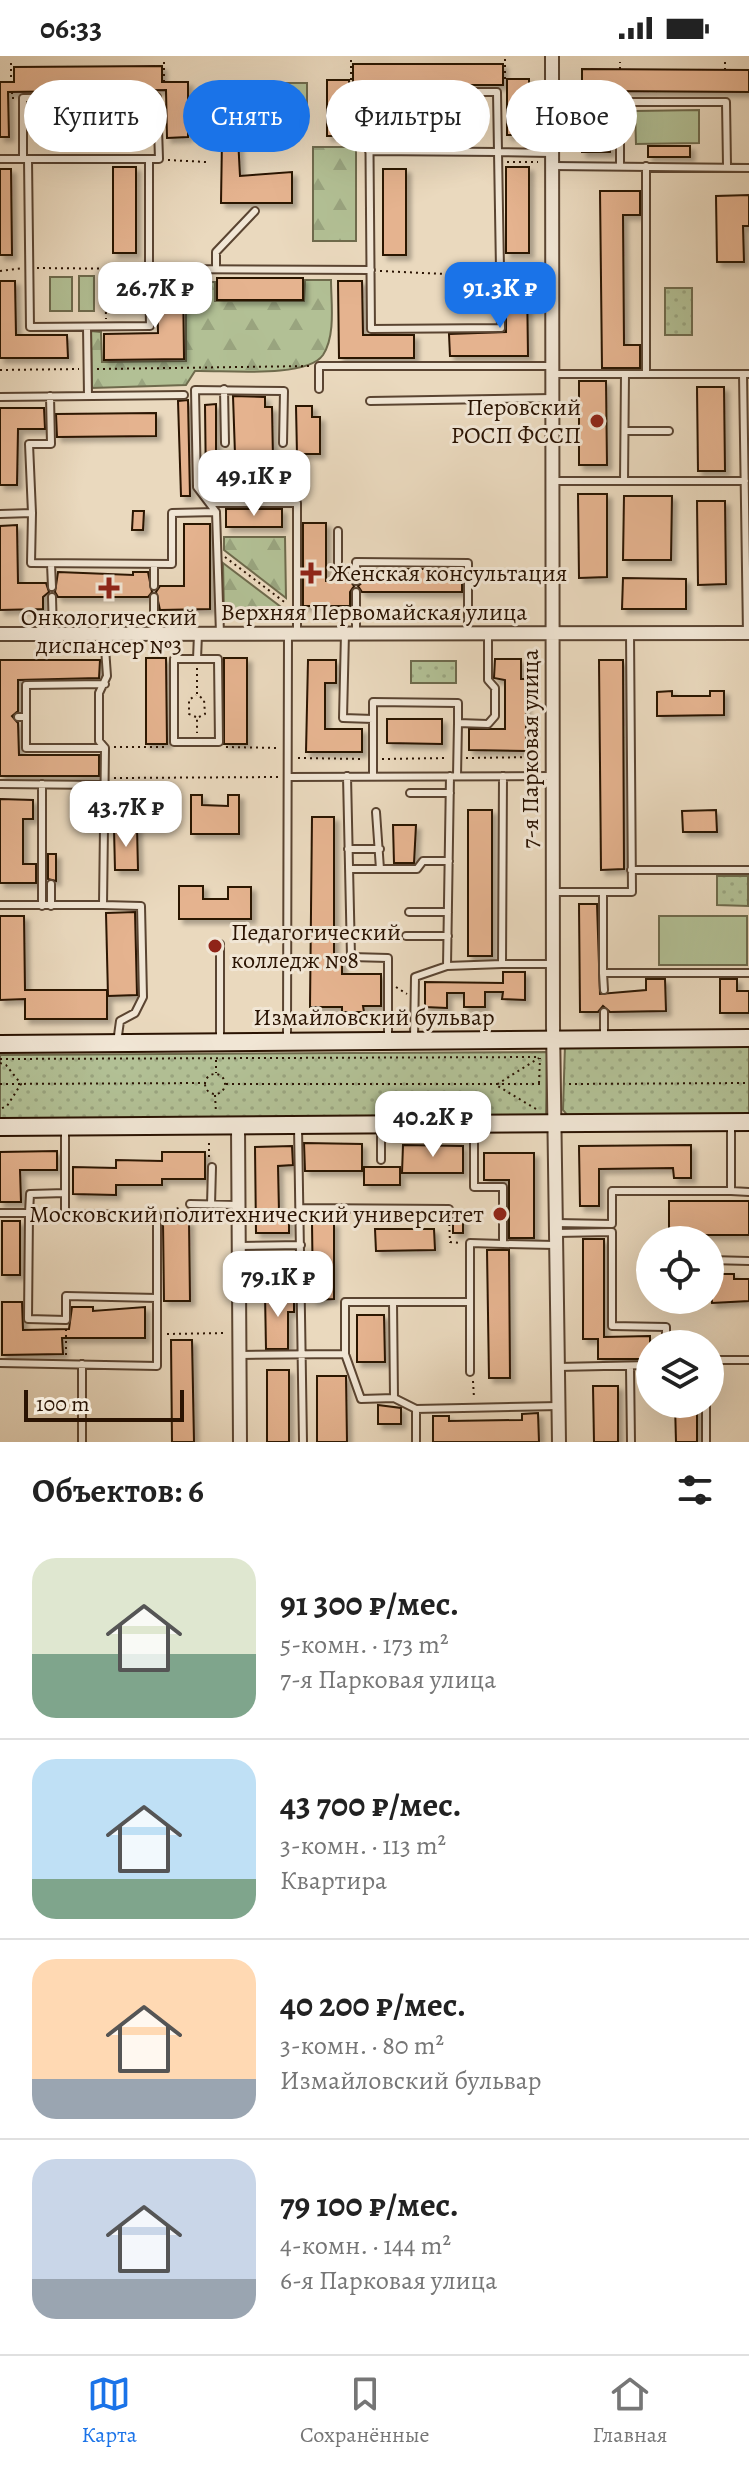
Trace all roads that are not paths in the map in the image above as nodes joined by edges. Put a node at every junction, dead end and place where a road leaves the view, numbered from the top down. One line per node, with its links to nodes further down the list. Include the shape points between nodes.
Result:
1 (552, 56): 9 (street, 7-я Парковая улица)
2 (490, 92): 5 (lane, via 497,92)
3 (369, 152): 17 (lane)
4 (490, 152): 5 (lane)
5 (498, 152): 9 (lane); 17 (lane, via 501,328 371,329)
6 (0, 159): 7 (lane)
7 (26, 159): 8 (lane); 8 (lane, via 23,98 157,97 159,159); 18 (lane, via 30,327)
8 (149, 159): 15 (lane)
9 (552, 159): 11 (lane); 19 (street, 7-я Парковая улица)
10 (727, 165): 11 (lane, via 726,102 620,102); 12 (lane); 13 (lane)
11 (620, 166): 12 (lane)
12 (646, 166): 21 (lane)
13 (749, 168)
14 (255, 211): 16 (lane, via 216,252)
15 (149, 269): 16 (lane); 18 (lane, via 150,326)
16 (216, 269): 17 (lane)
17 (371, 270)
18 (87, 327): 27 (lane)
19 (552, 370): 20 (lane); 24 (lane, via 319,366); 29 (street, 7-я Парковая улица)
20 (625, 374): 21 (lane); 31 (lane)
21 (646, 374): 22 (lane)
22 (746, 374): 37 (lane)
23 (224, 389): 33 (lane); 34 (lane, via 284,391); 38 (lane, via 195,390 197,487)
24 (319, 389)
25 (184, 395): 27 (lane)
26 (50, 396): 27 (lane); 28 (lane); 40 (lane, via 51,444 29,444)
27 (88, 396)
28 (0, 397)
29 (552, 398): 30 (lane); 35 (street, 7-я Парковая улица)
30 (370, 401)
31 (625, 431): 32 (lane); 36 (lane)
32 (669, 431)
33 (225, 443)
34 (283, 443)
35 (552, 481): 36 (lane); 54 (street, 7-я Парковая улица)
36 (624, 481): 37 (lane)
37 (747, 481): 56 (lane)
38 (210, 503): 39 (lane); 62 (lane, via 297,503 297,611)
39 (216, 512): 44 (lane, via 172,513 172,564); 61 (lane)
40 (32, 513): 41 (lane); 43 (lane, via 31,563)
41 (0, 514)
42 (338, 531): 45 (lane, via 338,569)
43 (51, 564): 44 (lane); 48 (lane)
44 (154, 564): 47 (lane)
45 (356, 570): 46 (lane); 52 (lane, via 356,562 468,563)
46 (356, 581)
47 (154, 586)
48 (52, 587)
49 (356, 592): 63 (lane)
50 (52, 597): 64 (lane)
51 (154, 597): 59 (lane)
52 (468, 633): 53 (street, Верхняя Первомайская улица); 63 (street, Верхняя Первомайская улица)
53 (488, 633): 54 (street, Верхняя Первомайская улица); 68 (lane, via 495,716 488,724)
54 (552, 633): 55 (street, Верхняя Первомайская улица); 74 (street, 7-я Парковая улица)
55 (630, 633): 56 (street, Верхняя Первомайская улица); 87 (lane)
56 (748, 633)
57 (0, 634): 64 (street, Верхняя Первомайская улица)
58 (104, 634): 59 (street, Верхняя Первомайская улица); 64 (street, Верхняя Первомайская улица); 66 (lane)
59 (154, 634): 60 (street, Верхняя Первомайская улица)
60 (198, 634): 61 (street, Верхняя Первомайская улица); 65 (lane)
61 (220, 634): 62 (street, Верхняя Первомайская улица)
62 (292, 634): 63 (street, Верхняя Первомайская улица); 75 (lane)
63 (351, 634): 67 (lane, via 343,718)
64 (53, 635)
65 (197, 659): 65 (lane, via 218,659 219,745 174,742 174,659)
66 (105, 684): 69 (lane, via 99,693 99,741); 69 (lane, via 26,685 22,717 26,748)
67 (373, 719): 68 (lane, via 373,702 458,703); 71 (lane)
68 (458, 723): 72 (lane)
69 (105, 748): 76 (lane)
70 (347, 776): 71 (lane); 75 (lane); 82 (lane)
71 (373, 776): 72 (lane)
72 (454, 776): 73 (lane); 80 (lane)
73 (503, 776): 74 (lane); 101 (lane)
74 (553, 776): 90 (street, 7-я Парковая улица)
75 (286, 777): 111 (lane)
76 (104, 782): 78 (lane); 93 (lane)
77 (0, 784): 78 (lane)
78 (42, 784): 94 (lane)
79 (410, 793): 80 (lane)
80 (450, 793): 84 (lane)
81 (376, 812): 83 (lane)
82 (348, 849): 83 (lane); 85 (lane)
83 (380, 849): 86 (lane)
84 (449, 861): 86 (lane, via 423,861 417,869); 97 (lane)
85 (349, 869): 86 (lane); 112 (lane, via 351,957 388,958)
86 (380, 869)
87 (631, 870): 88 (lane); 91 (lane, via 632,892)
88 (749, 870)
89 (51, 884): 95 (lane)
90 (554, 892): 91 (lane); 102 (street, 7-я Парковая улица)
91 (603, 892): 104 (lane)
92 (0, 905): 94 (lane)
93 (103, 905): 95 (lane); 115 (lane, via 141,906 143,997 135,1013 120,1021)
94 (42, 906): 95 (lane)
95 (51, 906)
96 (409, 912): 97 (lane)
97 (448, 912): 99 (lane)
98 (406, 936): 99 (lane)
99 (448, 936): 103 (lane)
100 (220, 944): 114 (lane)
101 (502, 964): 102 (lane); 103 (lane)
102 (553, 964): 110 (street, 7-я Парковая улица)
103 (447, 966): 113 (lane, via 415,977)
104 (603, 973): 105 (lane); 106 (lane)
105 (749, 973)
106 (604, 990)
107 (604, 1012): 109 (lane)
108 (749, 1038): 109 (street, Измайловский бульвар)
109 (604, 1039): 110 (street, Измайловский бульвар)
110 (553, 1040): 113 (street, Измайловский бульвар); 121 (street, 7-я Парковая улица)
111 (287, 1041): 112 (street, Измайловский бульвар); 114 (street, Измайловский бульвар)
112 (388, 1041): 113 (street, Измайловский бульвар)
113 (414, 1041)
114 (220, 1042): 115 (street, Измайловский бульвар)
115 (117, 1043): 116 (street, Измайловский бульвар)
116 (0, 1044)
117 (731, 1122): 118 (street); 121 (street); 128 (lane)
118 (749, 1122)
119 (381, 1124): 120 (street); 122 (street); 126 (lane)
120 (474, 1124): 121 (street); 139 (lane, via 474,1187 503,1187)
121 (555, 1124): 138 (street, 7-я Парковая улица)
122 (298, 1125): 123 (street); 134 (lane)
123 (238, 1126): 125 (street); 133 (street)
124 (0, 1127): 125 (street)
125 (65, 1127): 130 (lane)
126 (381, 1160)
127 (212, 1167): 132 (lane)
128 (731, 1191): 129 (lane); 138 (lane, via 612,1191 612,1224)
129 (749, 1192)
130 (65, 1193): 137 (lane, via 30,1194); 144 (lane, via 65,1214 157,1215)
131 (190, 1204): 132 (lane)
132 (211, 1205): 133 (lane)
133 (238, 1205): 141 (street)
134 (300, 1208): 135 (lane); 140 (lane)
135 (449, 1209)
136 (0, 1213): 137 (lane)
137 (29, 1213): 144 (lane, via 28,1319 66,1320 66,1296)
138 (556, 1234): 139 (lane); 147 (lane, via 612,1232 612,1326); 156 (street, 7-я Парковая улица)
139 (503, 1244): 146 (lane, via 470,1243)
140 (301, 1245): 141 (lane); 148 (lane)
141 (238, 1246): 150 (street)
142 (724, 1260): 143 (lane)
143 (749, 1261)
144 (157, 1298): 154 (lane, via 157,1366)
145 (393, 1302): 146 (lane); 149 (lane, via 345,1302); 159 (lane)
146 (470, 1302): 158 (lane)
147 (666, 1330)
148 (302, 1354): 149 (lane); 150 (lane); 165 (lane)
149 (345, 1354): 159 (lane, via 361,1399)
150 (239, 1355): 164 (street)
151 (724, 1360): 152 (lane)
152 (749, 1360)
153 (0, 1363): 154 (lane)
154 (82, 1364): 163 (lane)
155 (636, 1366): 157 (lane)
156 (558, 1367): 157 (lane); 160 (street, 7-я Парковая улица)
157 (630, 1367): 168 (lane)
158 (470, 1372)
159 (394, 1398): 161 (lane)
160 (559, 1406): 161 (lane); 167 (street, 7-я Парковая улица)
161 (416, 1409): 166 (lane)
162 (706, 1418): 169 (lane)
163 (82, 1442)
164 (240, 1442)
165 (303, 1442)
166 (416, 1442)
167 (559, 1442)
168 (631, 1442)
169 (706, 1442)

